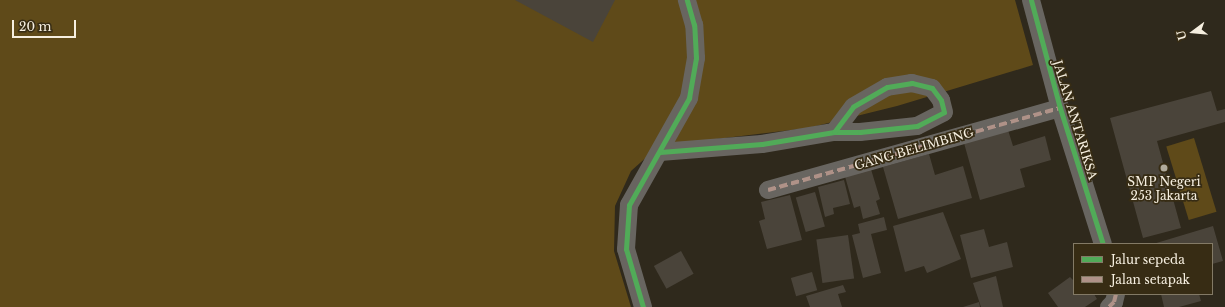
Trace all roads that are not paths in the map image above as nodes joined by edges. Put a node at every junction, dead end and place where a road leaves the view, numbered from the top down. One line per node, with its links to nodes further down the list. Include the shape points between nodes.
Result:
1 (688, 0): 5 (street, via 694,25 695,65 689,98)
2 (1031, 0): 3 (street, JALAN ANTARIKSA)
3 (1060, 108): 6 (street, GANG BELIMBING); 7 (street, JALAN ANTARIKSA)
4 (834, 132): 4 (street, via 917,126 944,112 941,100 932,88 912,83 887,87 853,107); 5 (street, via 762,144)
5 (660, 152): 9 (street, via 629,204 626,249)
6 (768, 190)
7 (1103, 243)
8 (1116, 295): 10 (street)
9 (643, 307)
10 (1109, 307)

